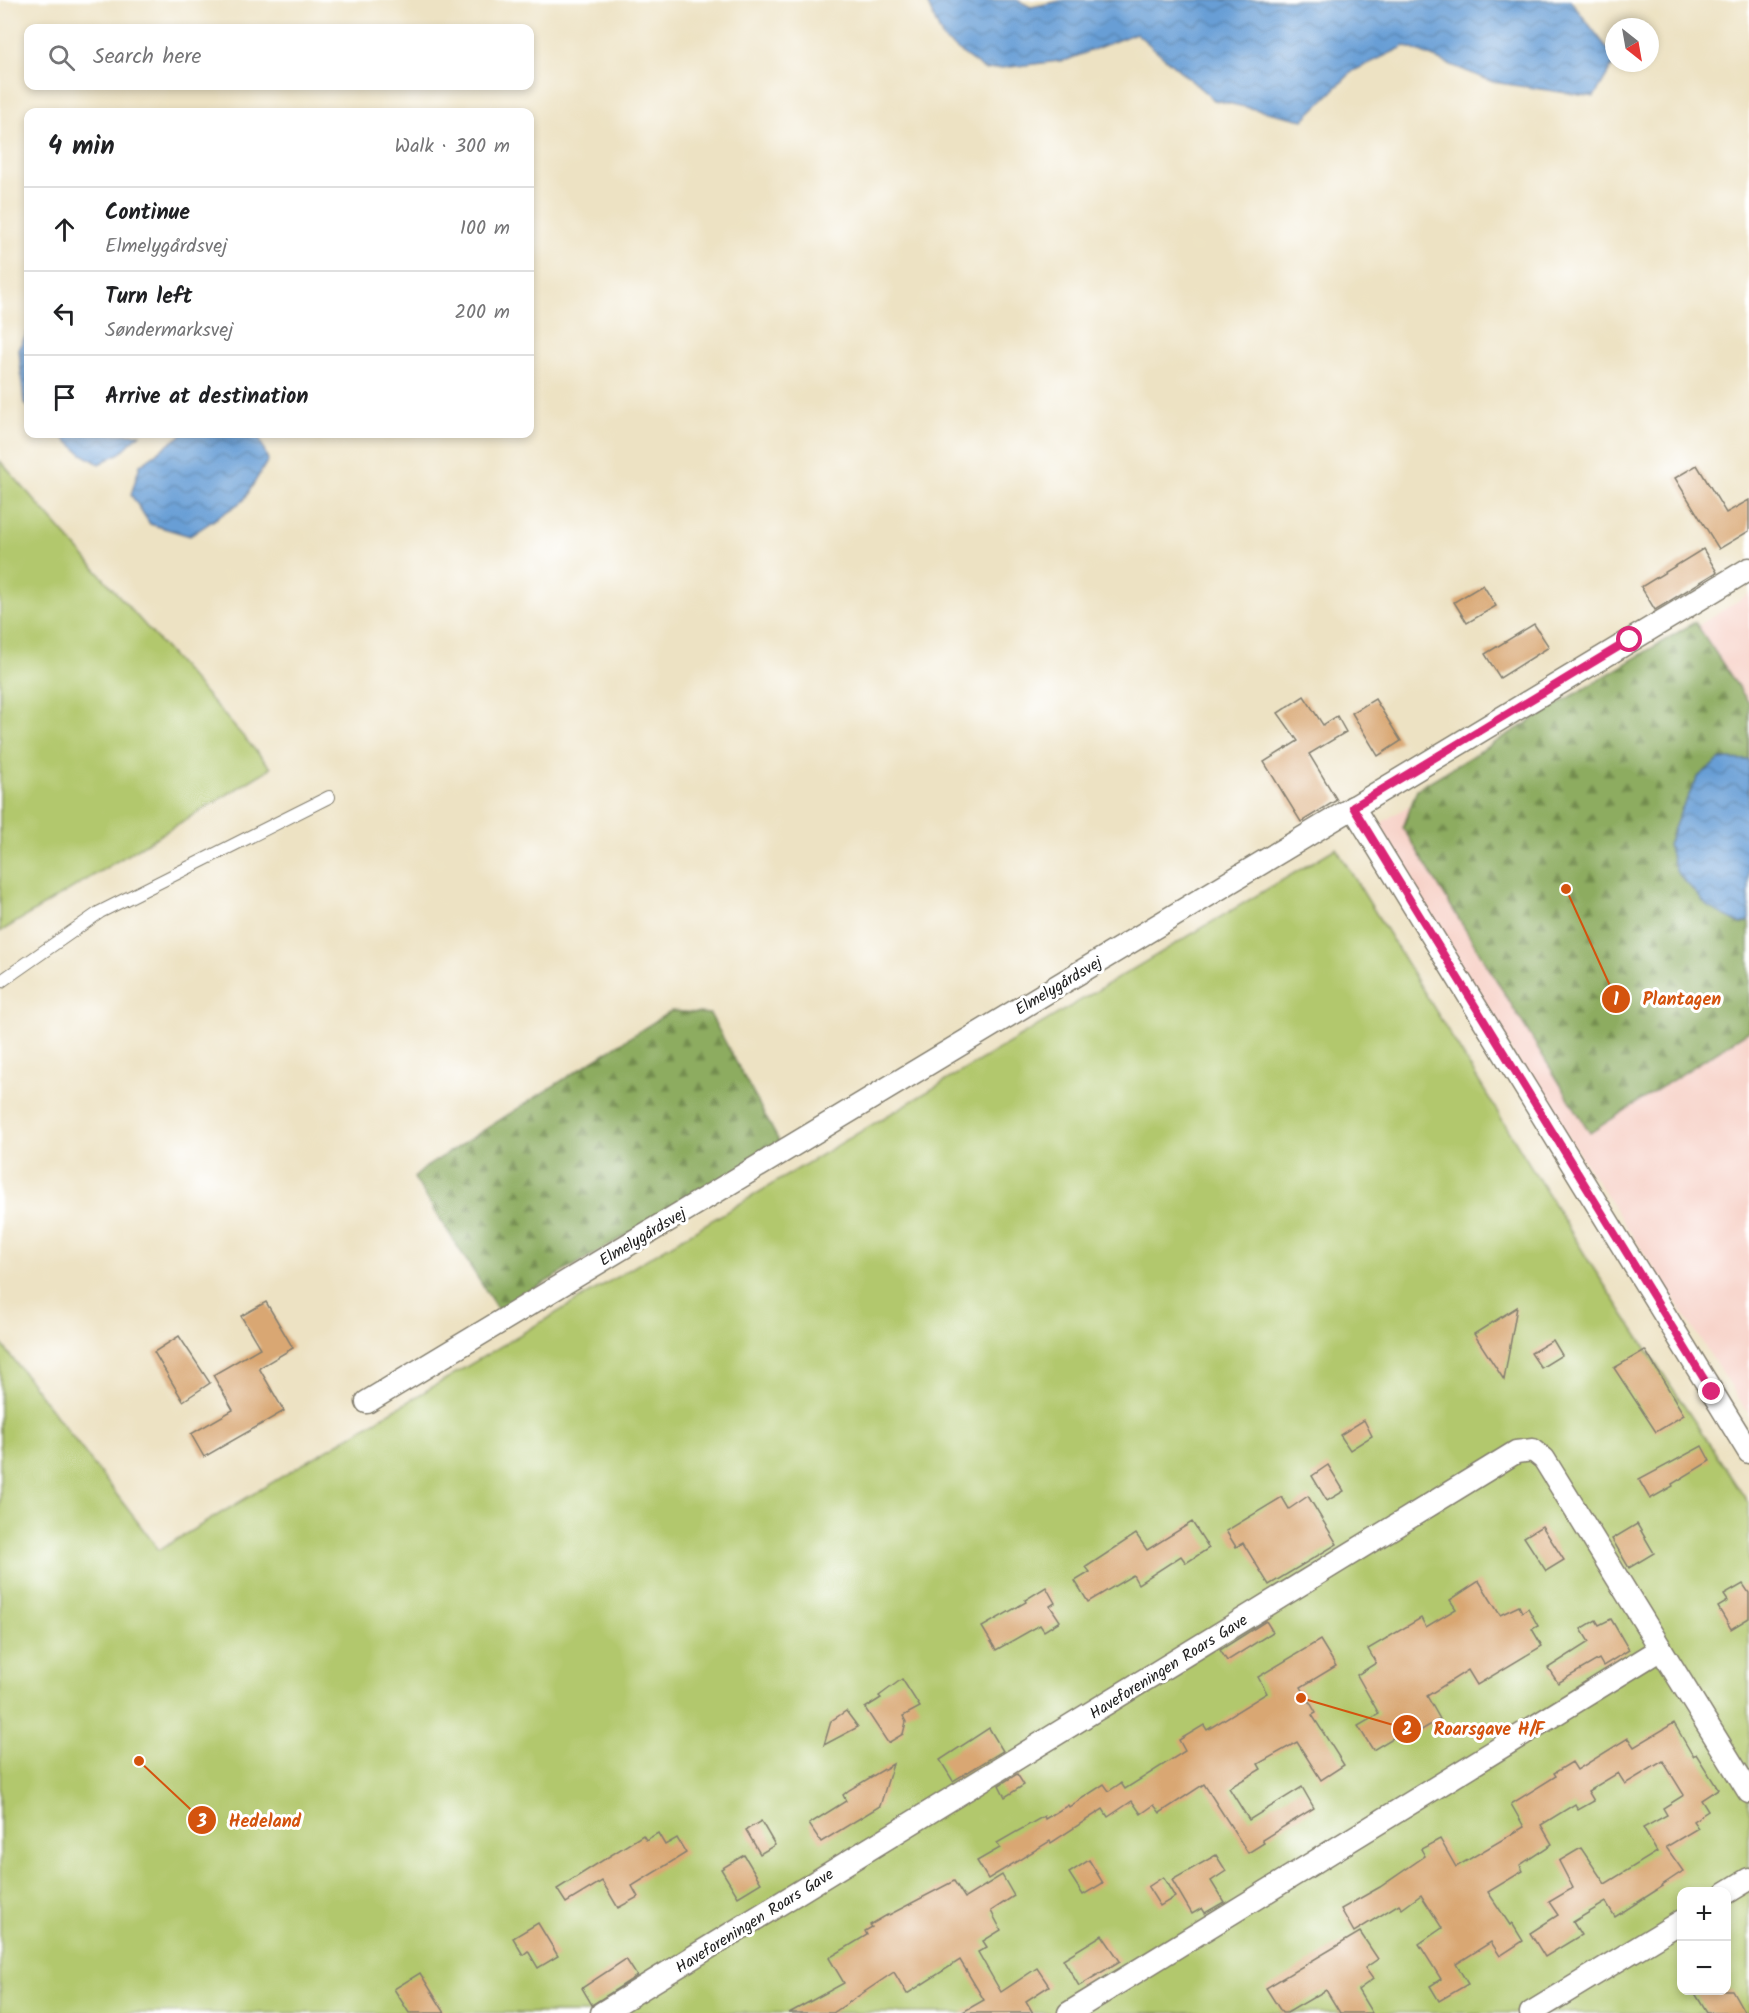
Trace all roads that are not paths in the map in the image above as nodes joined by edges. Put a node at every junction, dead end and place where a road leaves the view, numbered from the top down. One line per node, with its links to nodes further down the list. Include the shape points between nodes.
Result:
1 (1749, 569): 3 (street, Elmelygårdsvej)
2 (329, 797): 4 (lane, via 100,912)
3 (1353, 807): 5 (street, Elmelygårdsvej); 6 (street)
4 (0, 982)
5 (367, 1402)
6 (1749, 1452)
7 (1660, 1649): 8 (street, Haveforeningen Roars Gave); 12 (street, Haveforeningen Roars Gave, via 1544,1459 1533,1450 1516,1452); 13 (street)
8 (1749, 1792)
9 (1749, 1879): 10 (street)
10 (1731, 1890)
11 (1677, 1924): 14 (street)
12 (602, 2013)
13 (1069, 2013)
14 (1531, 2013)

